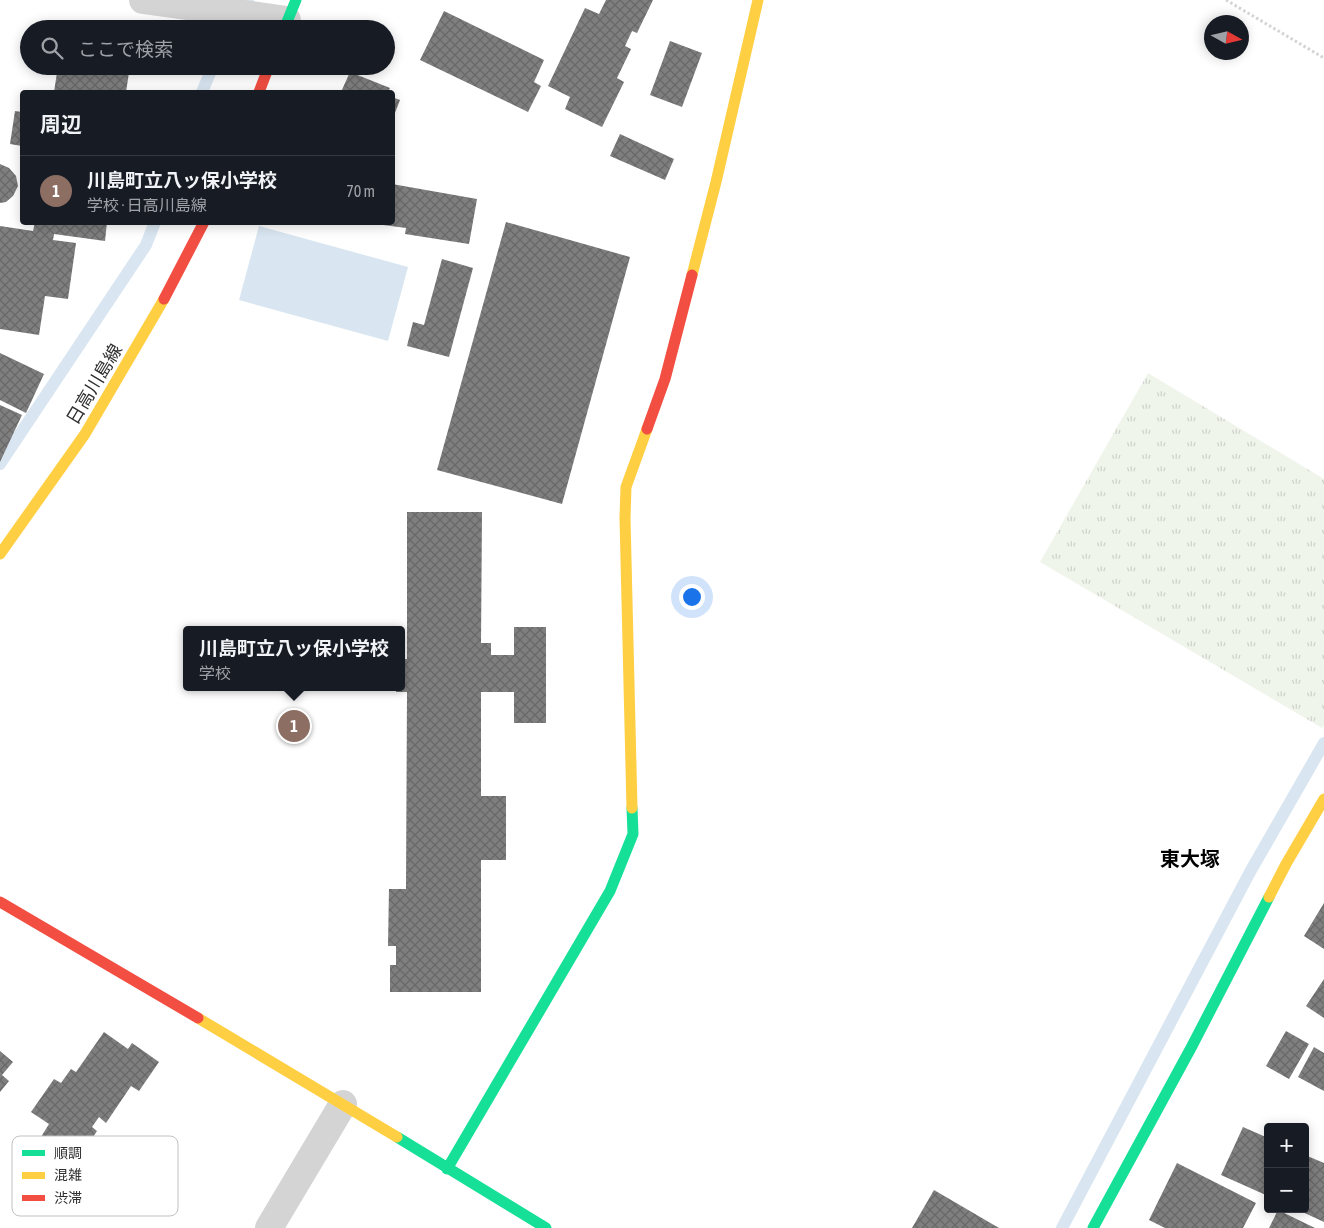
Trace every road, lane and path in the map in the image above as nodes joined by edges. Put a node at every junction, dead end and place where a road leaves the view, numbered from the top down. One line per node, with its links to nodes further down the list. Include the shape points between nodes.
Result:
1 (143, 0): 4 (street)
2 (758, 0): 13 (street, via 716,182 667,370 626,487 633,834 610,891)
3 (1226, 0): 5 (path)
4 (289, 16)
5 (1324, 58)
6 (266, 75): 7 (street)
7 (260, 90)
8 (202, 225): 9 (street, 日高川島線, via 158,309 84,434)
9 (0, 554)
10 (1324, 799): 16 (street, via 1286,864)
11 (0, 902): 12 (street)
12 (343, 1104): 13 (street); 14 (street)
13 (446, 1168): 15 (street)
14 (268, 1228)
15 (546, 1228)
16 (1093, 1228)

